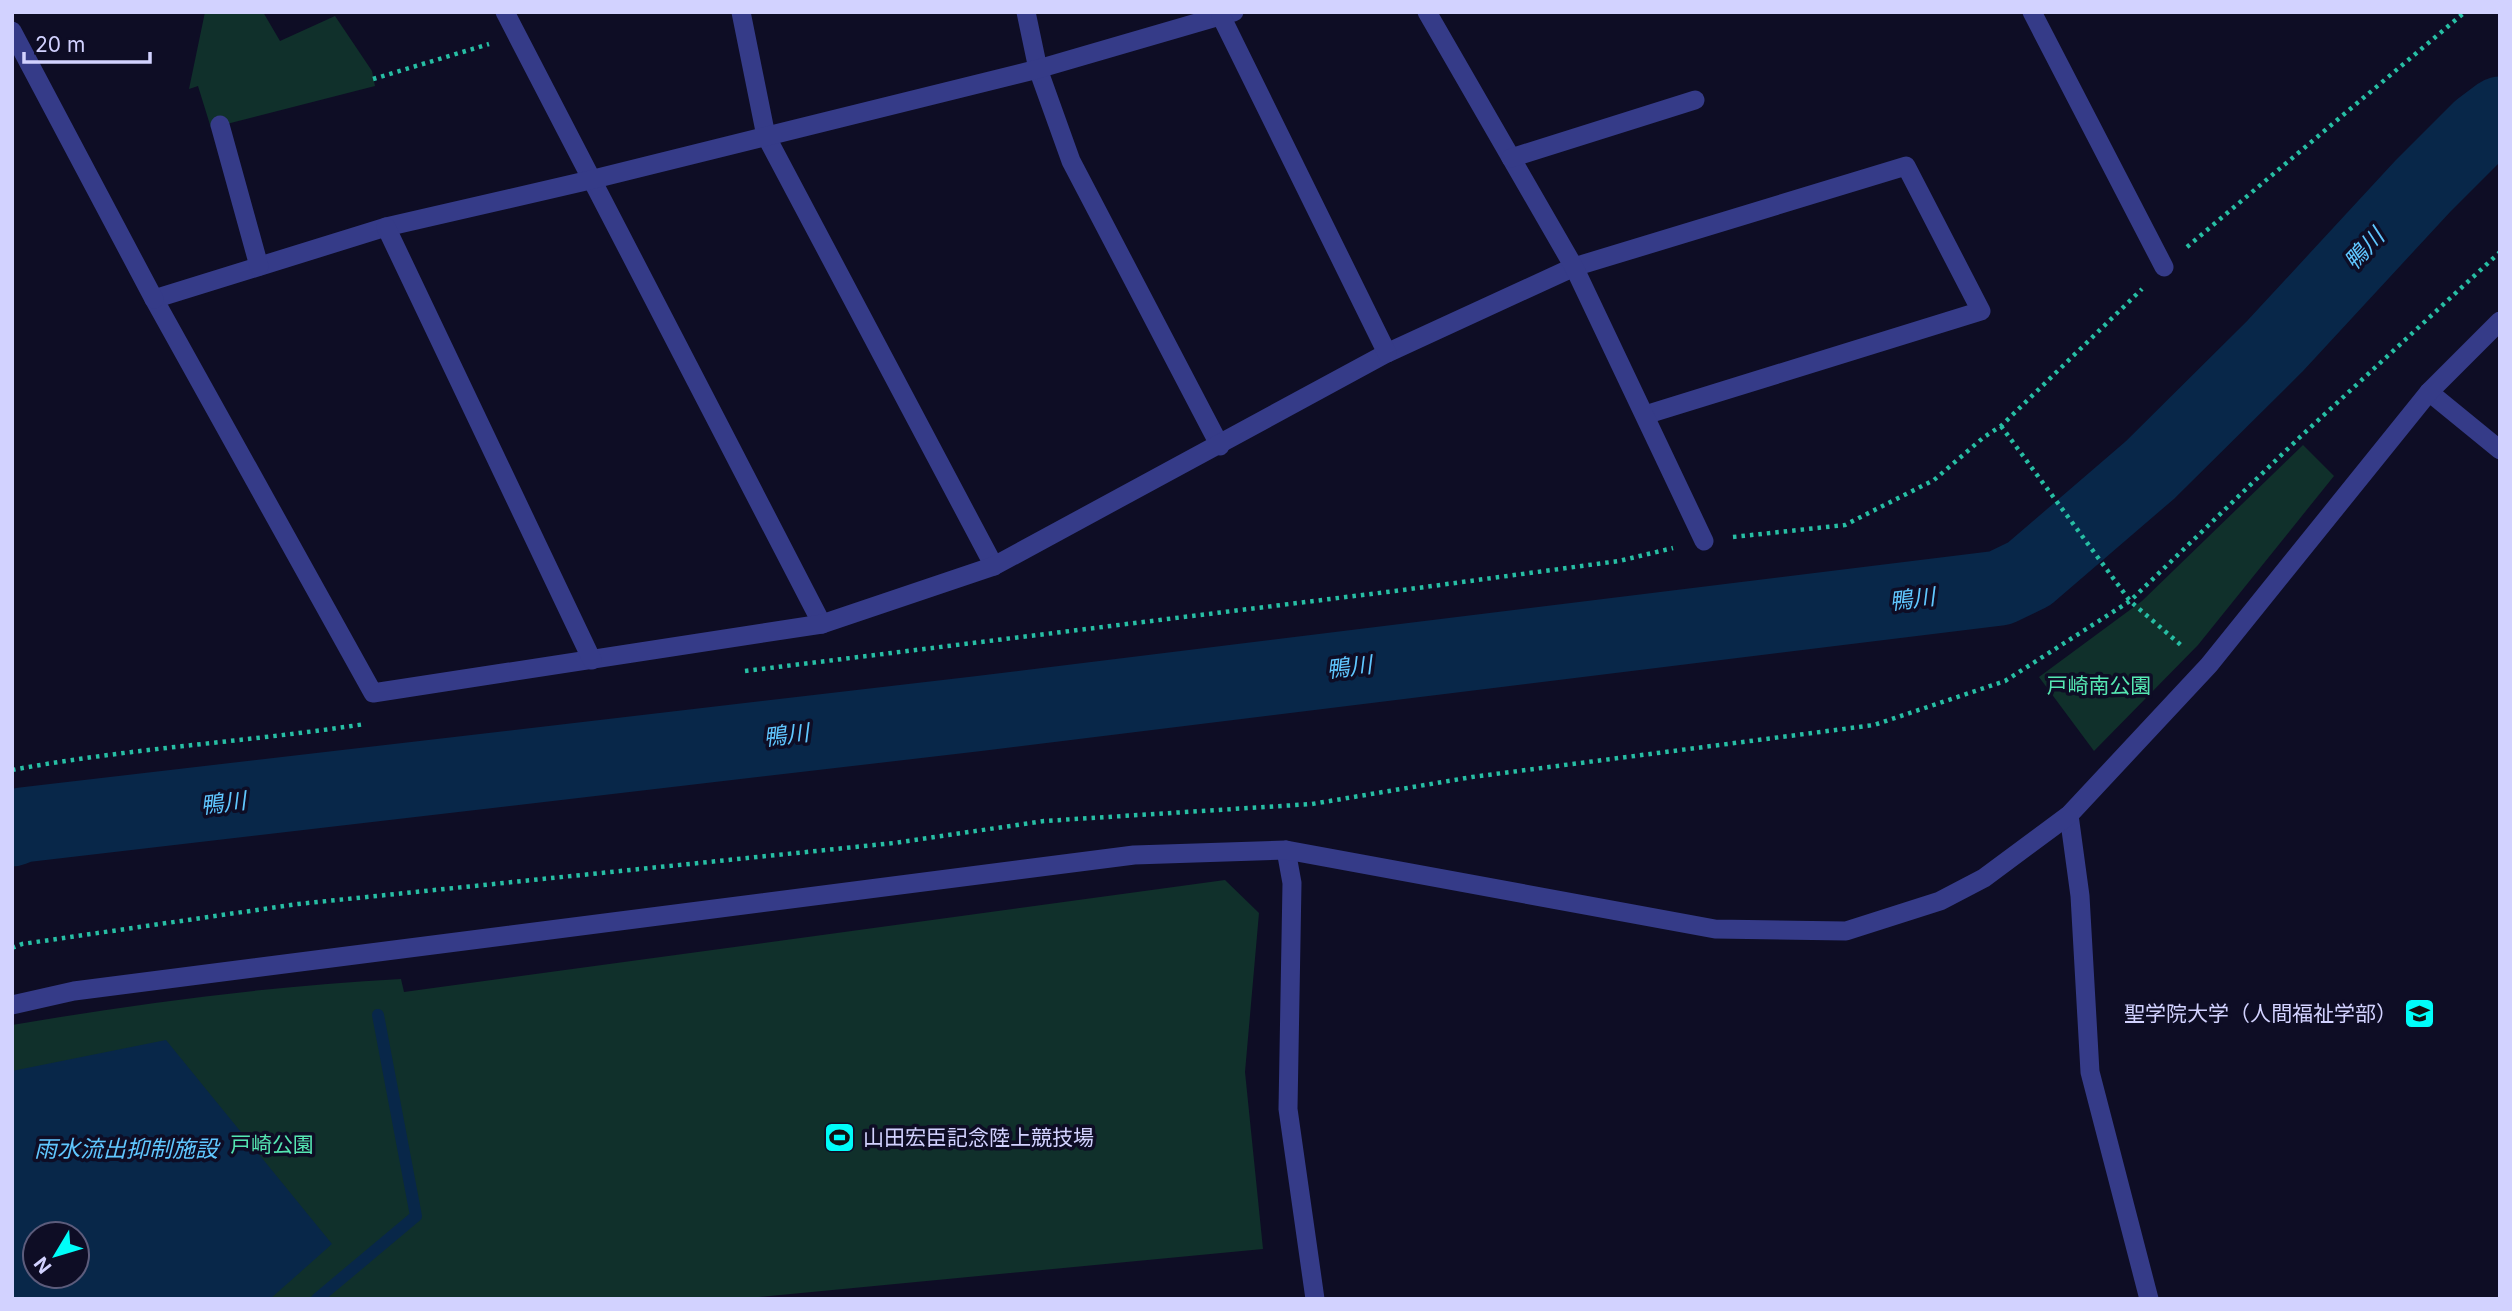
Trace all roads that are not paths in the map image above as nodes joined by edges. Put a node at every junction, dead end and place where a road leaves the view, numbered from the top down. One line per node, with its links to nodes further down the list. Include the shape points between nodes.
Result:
1 (505, 12): 13 (street)
2 (741, 12): 11 (street)
3 (1026, 12): 8 (street)
4 (1427, 12): 12 (street)
5 (2032, 12): 17 (street)
6 (1227, 14): 8 (street); 20 (street)
7 (12, 31): 18 (street)
8 (1038, 69): 11 (street); 23 (street, via 1071,161)
9 (1695, 100): 12 (street)
10 (220, 125): 15 (street)
11 (766, 136): 13 (street); 26 (street)
12 (1511, 158): 16 (street)
13 (590, 180): 14 (street); 27 (street)
14 (386, 227): 15 (street); 28 (street)
15 (259, 267): 18 (street)
16 (1574, 267): 20 (street); 22 (street); 22 (street, via 1906,166 1981,311)
17 (2164, 267)
18 (154, 299): 28 (street, via 373,693)
19 (2500, 321): 21 (street)
20 (1387, 353): 23 (street)
21 (2429, 392): 24 (street); 29 (street, via 2209,665)
22 (1646, 415): 25 (street)
23 (1220, 446): 26 (street)
24 (2500, 450)
25 (1704, 541)
26 (994, 566): 27 (street)
27 (822, 624): 28 (street)
28 (592, 660)
29 (2069, 815): 30 (street, via 1973,884 1940,901 1846,931 1715,929); 33 (street, via 2080,896 2091,1072)
30 (1286, 850): 31 (street, via 1134,855 74,991); 32 (street, via 1292,883 1288,1109)
31 (12, 1005)
32 (1315, 1299)
33 (2149, 1299)

